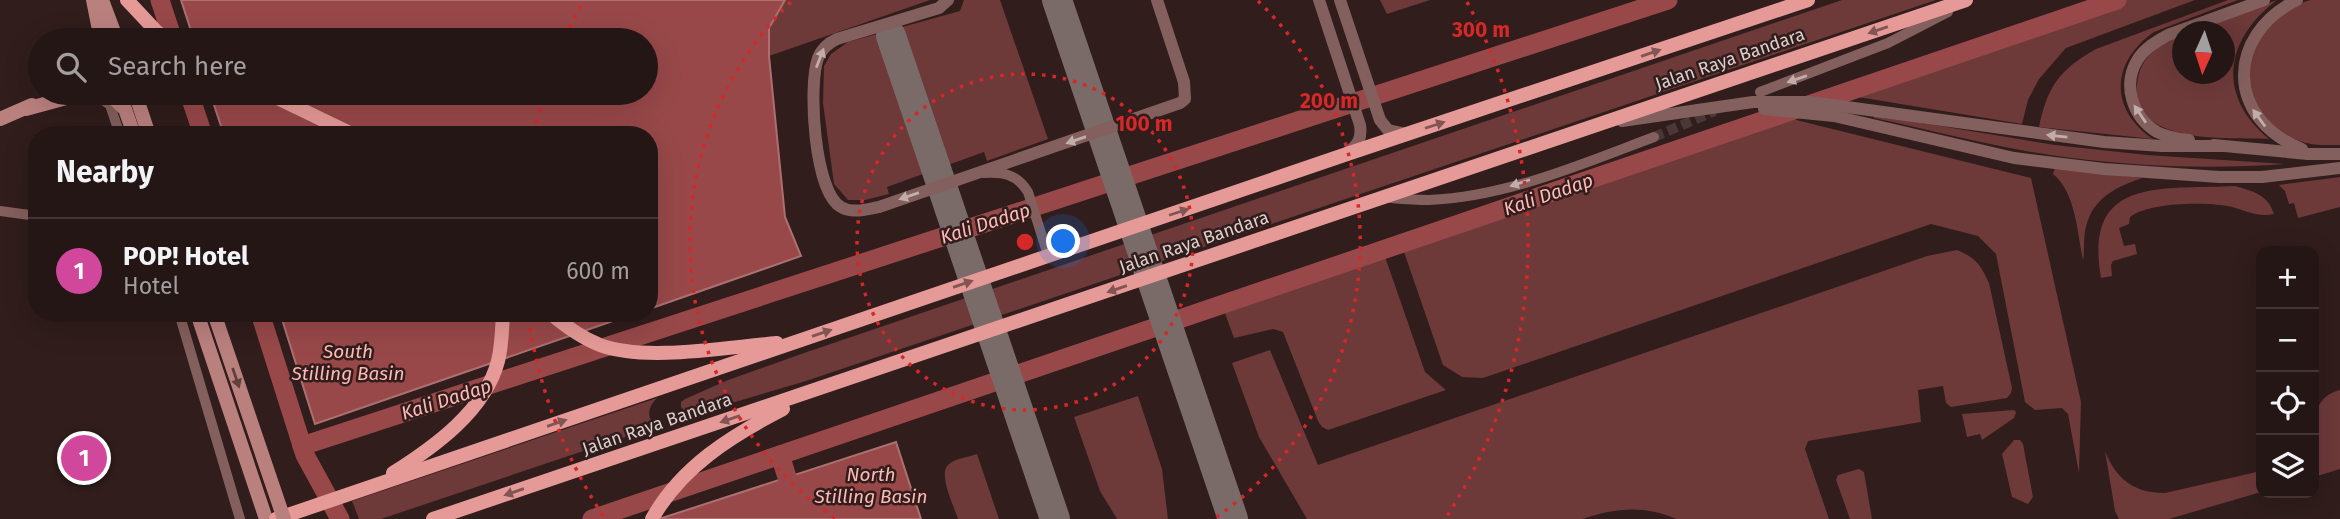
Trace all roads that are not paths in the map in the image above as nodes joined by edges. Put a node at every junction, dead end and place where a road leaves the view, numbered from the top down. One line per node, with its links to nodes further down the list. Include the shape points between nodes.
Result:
1 (93, 0): 12 (main road)
2 (102, 0): 13 (main road)
3 (127, 0): 14 (main road)
4 (948, 0): 36 (street, one-way to 4, via 878,207 847,209 834,202 827,189 814,128 815,74 824,48 837,39 939,8)
5 (1157, 0): 36 (street, one-way to 36, via 1184,82 1185,99)
6 (1319, 0): 33 (street, via 1360,125 1359,142)
7 (1340, 0): 30 (street, via 1380,120 1388,130)
8 (1808, 0): 30 (main road, Jalan Raya Bandara, one-way to 8)
9 (1968, 0): 15 (street, one-way to 15, via 1888,43); 29 (main road, Jalan Raya Bandara, one-way to 29)
10 (2263, 0): 32 (street, one-way to 10, via 2171,137 2148,125 2133,103 2131,75 2139,58 2156,41)
11 (2297, 0): 34 (street, one-way to 11, via 2305,150 2285,142 2260,122 2246,95 2243,73 2253,38 2270,17)
12 (99, 28)
13 (112, 28)
14 (154, 28)
15 (1760, 92)
16 (32, 105): 23 (main road)
17 (41, 105): 23 (main road)
18 (110, 105): 25 (street)
19 (122, 105): 26 (main road)
20 (139, 105): 27 (main road)
21 (292, 105): 28 (main road)
22 (1711, 108): 29 (street); 32 (street, one-way to 22, via 2104,142 1810,102); 35 (street, via 1804,112 2014,158 2104,169 2262,177)
23 (26, 109): 24 (main road)
24 (0, 118)
25 (117, 126)
26 (131, 126)
27 (146, 126)
28 (335, 126)
29 (1591, 127): 37 (main road, Jalan Raya Bandara)
30 (1407, 134): 33 (main road, Jalan Raya Bandara)
31 (1654, 137): 37 (street, one-way to 37, via 1505,188 1428,200)
32 (2222, 146): 34 (street, bridge)
33 (1347, 154): 40 (main road, Jalan Raya Bandara, one-way to 33)
34 (2340, 154)
35 (2340, 168)
36 (974, 174): 40 (street, via 1001,173 1022,183)
37 (1383, 197): 47 (main road, Jalan Raya Bandara, one-way to 47)
38 (0, 211): 39 (street)
39 (28, 215)
40 (1048, 255): 46 (main road, Jalan Raya Bandara, one-way to 40)
41 (181, 322): 49 (street)
42 (199, 322): 50 (main road)
43 (217, 322): 52 (main road, one-way to 52, bridge)
44 (502, 322): 48 (main road, via 498,363 466,416 441,439)
45 (564, 322): 46 (main road, via 598,345 649,354)
46 (799, 341): 48 (main road, Jalan Raya Bandara, one-way to 46)
47 (818, 390): 53 (main road, Jalan Raya Bandara, one-way to 53); 54 (main road, via 728,440 689,470)
48 (371, 486): 51 (main road, Jalan Raya Bandara)
49 (240, 519)
50 (266, 519)
51 (276, 519)
52 (284, 519)
53 (433, 519)
54 (652, 519)

